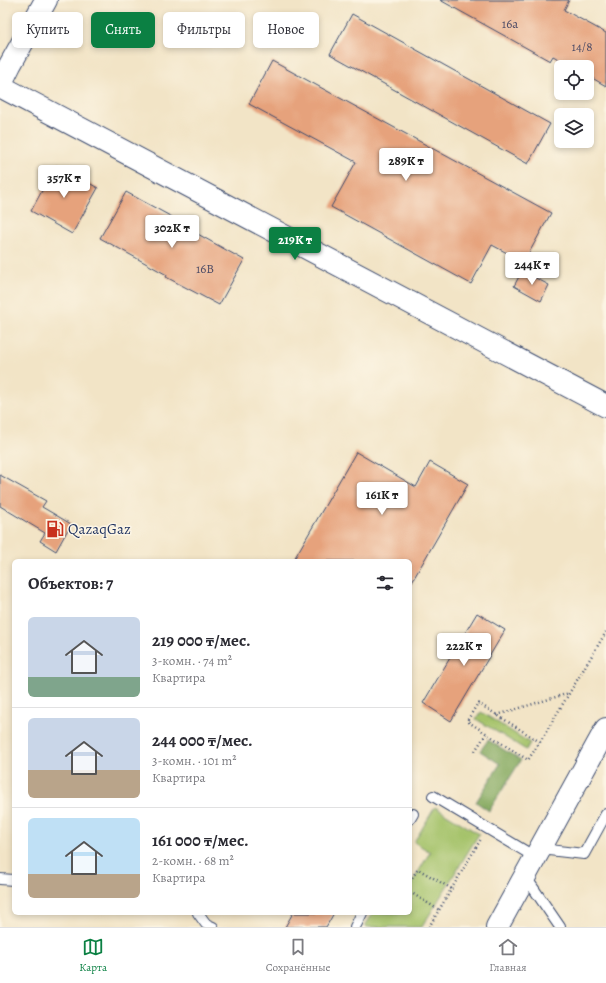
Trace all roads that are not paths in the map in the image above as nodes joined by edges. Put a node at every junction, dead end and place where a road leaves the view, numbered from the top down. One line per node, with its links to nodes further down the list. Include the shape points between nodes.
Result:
1 (46, 0): 2 (street)
2 (5, 62): 3 (street)
3 (0, 85): 4 (street)
4 (606, 406)
5 (606, 730): 8 (street)
6 (433, 796): 8 (lane)
7 (606, 814): 8 (lane, via 584,854)
8 (538, 853): 9 (street)
9 (525, 876): 16 (street); 17 (lane)
10 (0, 879): 11 (lane)
11 (12, 880)
12 (199, 915): 14 (lane, via 206,924)
13 (361, 915): 15 (lane)
14 (213, 927)
15 (355, 927)
16 (497, 927)
17 (560, 927)

